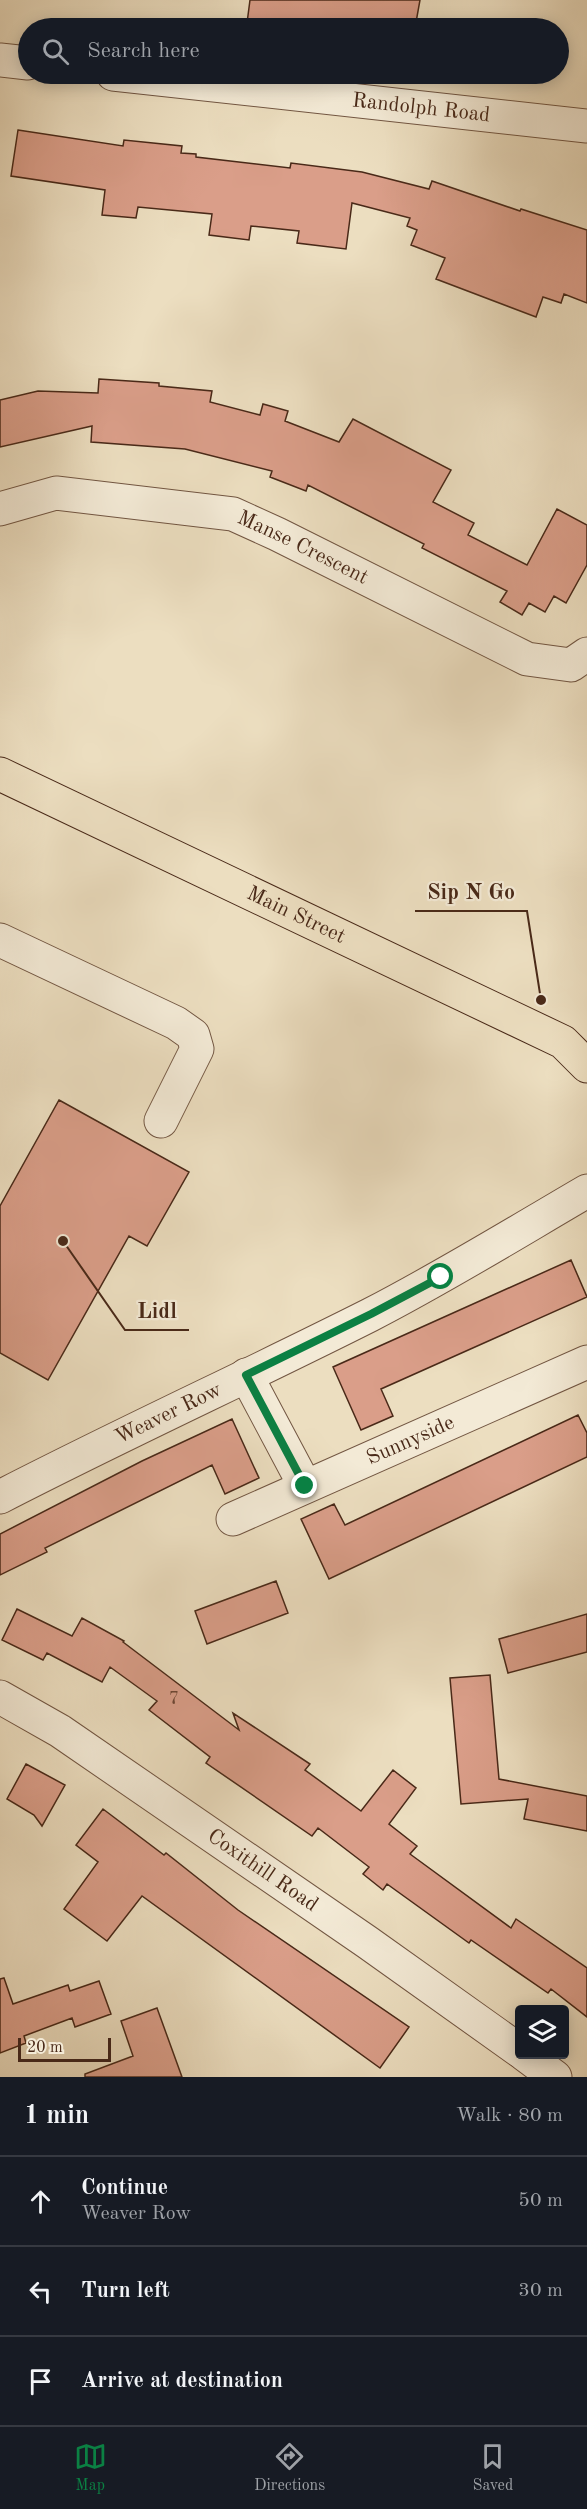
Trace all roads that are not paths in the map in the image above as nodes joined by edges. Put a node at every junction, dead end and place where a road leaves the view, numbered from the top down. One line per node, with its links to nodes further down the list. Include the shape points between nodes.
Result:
1 (0, 60): 2 (street)
2 (18, 62)
3 (204, 84): 4 (street, Randolph Road)
4 (587, 126)
5 (0, 509): 6 (street, Manse Crescent, via 56,493 232,514 527,659 571,665)
6 (587, 654)
7 (0, 774): 9 (main road, Main Street, via 563,1042)
8 (0, 940): 10 (street, via 176,1023 193,1035 197,1049)
9 (587, 1065)
10 (161, 1121)
11 (587, 1191): 13 (street, Weaver Row, via 421,1288)
12 (587, 1362): 14 (street, Sunnyside)
13 (246, 1375): 14 (street); 15 (street, Weaver Row)
14 (305, 1486): 16 (street, Sunnyside)
15 (0, 1497)
16 (233, 1520)
17 (0, 1697): 18 (street, Coxithill Road, via 60,1731)
18 (515, 2048)
19 (530, 2059): 20 (street)
20 (555, 2077)

